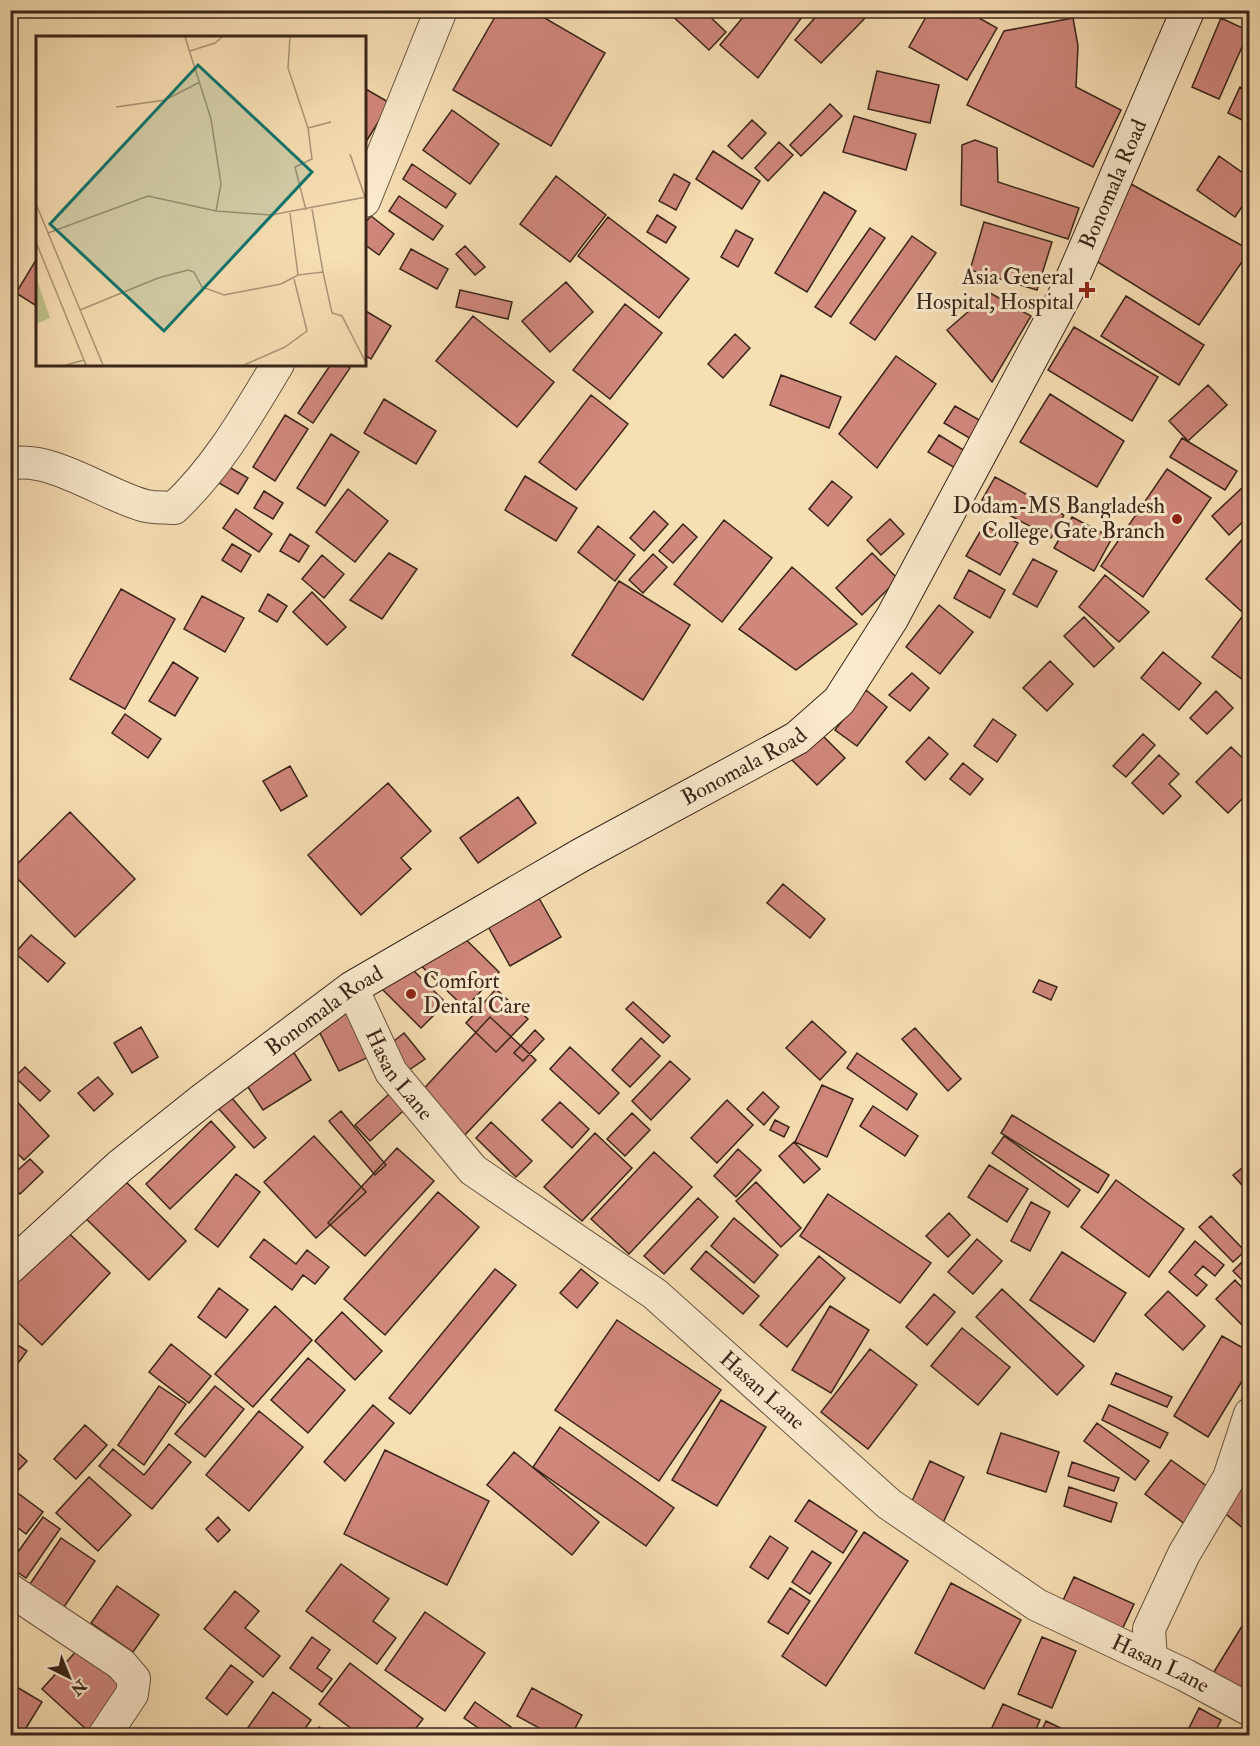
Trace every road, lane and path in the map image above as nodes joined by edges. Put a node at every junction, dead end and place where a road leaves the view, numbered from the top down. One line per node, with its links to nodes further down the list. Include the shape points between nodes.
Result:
1 (441, 10): 3 (street)
2 (1188, 10): 6 (street, Bonomala Road, via 1067,291 892,618 839,701 797,738 581,855)
3 (366, 196)
4 (277, 366): 5 (street, via 230,443 174,508 146,506 53,468)
5 (10, 464)
6 (352, 988): 7 (street, Bonomala Road, via 139,1151); 10 (street, Hasan Lane, via 391,1072 473,1170 655,1294 889,1504 1037,1605)
7 (10, 1267)
8 (1250, 1414): 10 (street, via 1229,1478 1184,1554 1149,1629)
9 (10, 1590): 12 (street, via 121,1664 134,1679 132,1694)
10 (1150, 1658): 11 (street, Hasan Lane)
11 (1250, 1710)
12 (104, 1736)

